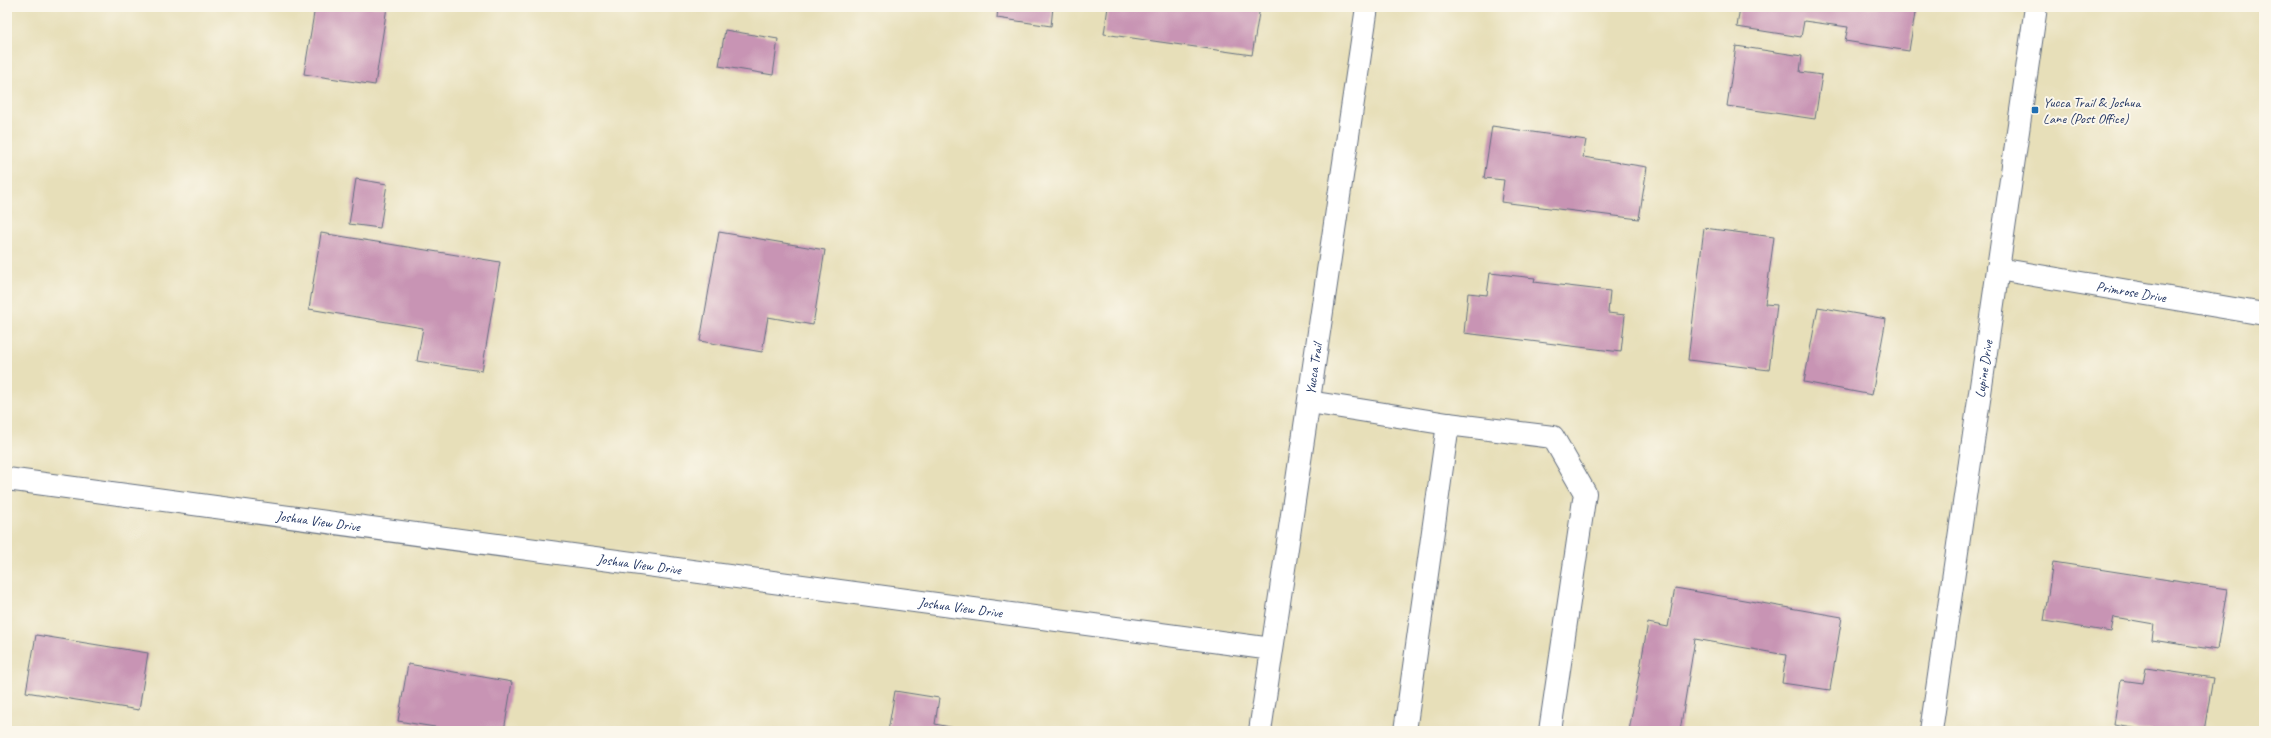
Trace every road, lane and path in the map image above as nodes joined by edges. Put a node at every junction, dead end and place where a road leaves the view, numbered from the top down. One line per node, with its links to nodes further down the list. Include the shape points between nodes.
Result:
1 (1367, 7): 5 (street, Yucca Trail)
2 (2036, 7): 3 (street, Lupine Drive)
3 (1998, 269): 4 (street, Primrose Drive); 12 (street, Lupine Drive)
4 (2264, 314)
5 (1309, 402): 6 (street); 8 (street, Yucca Trail)
6 (1448, 424): 10 (street); 11 (street, via 1553,438 1585,493)
7 (7, 479): 8 (street, Joshua View Drive)
8 (1272, 649): 9 (street, Yucca Trail)
9 (1260, 731)
10 (1404, 731)
11 (1550, 731)
12 (1931, 731)

